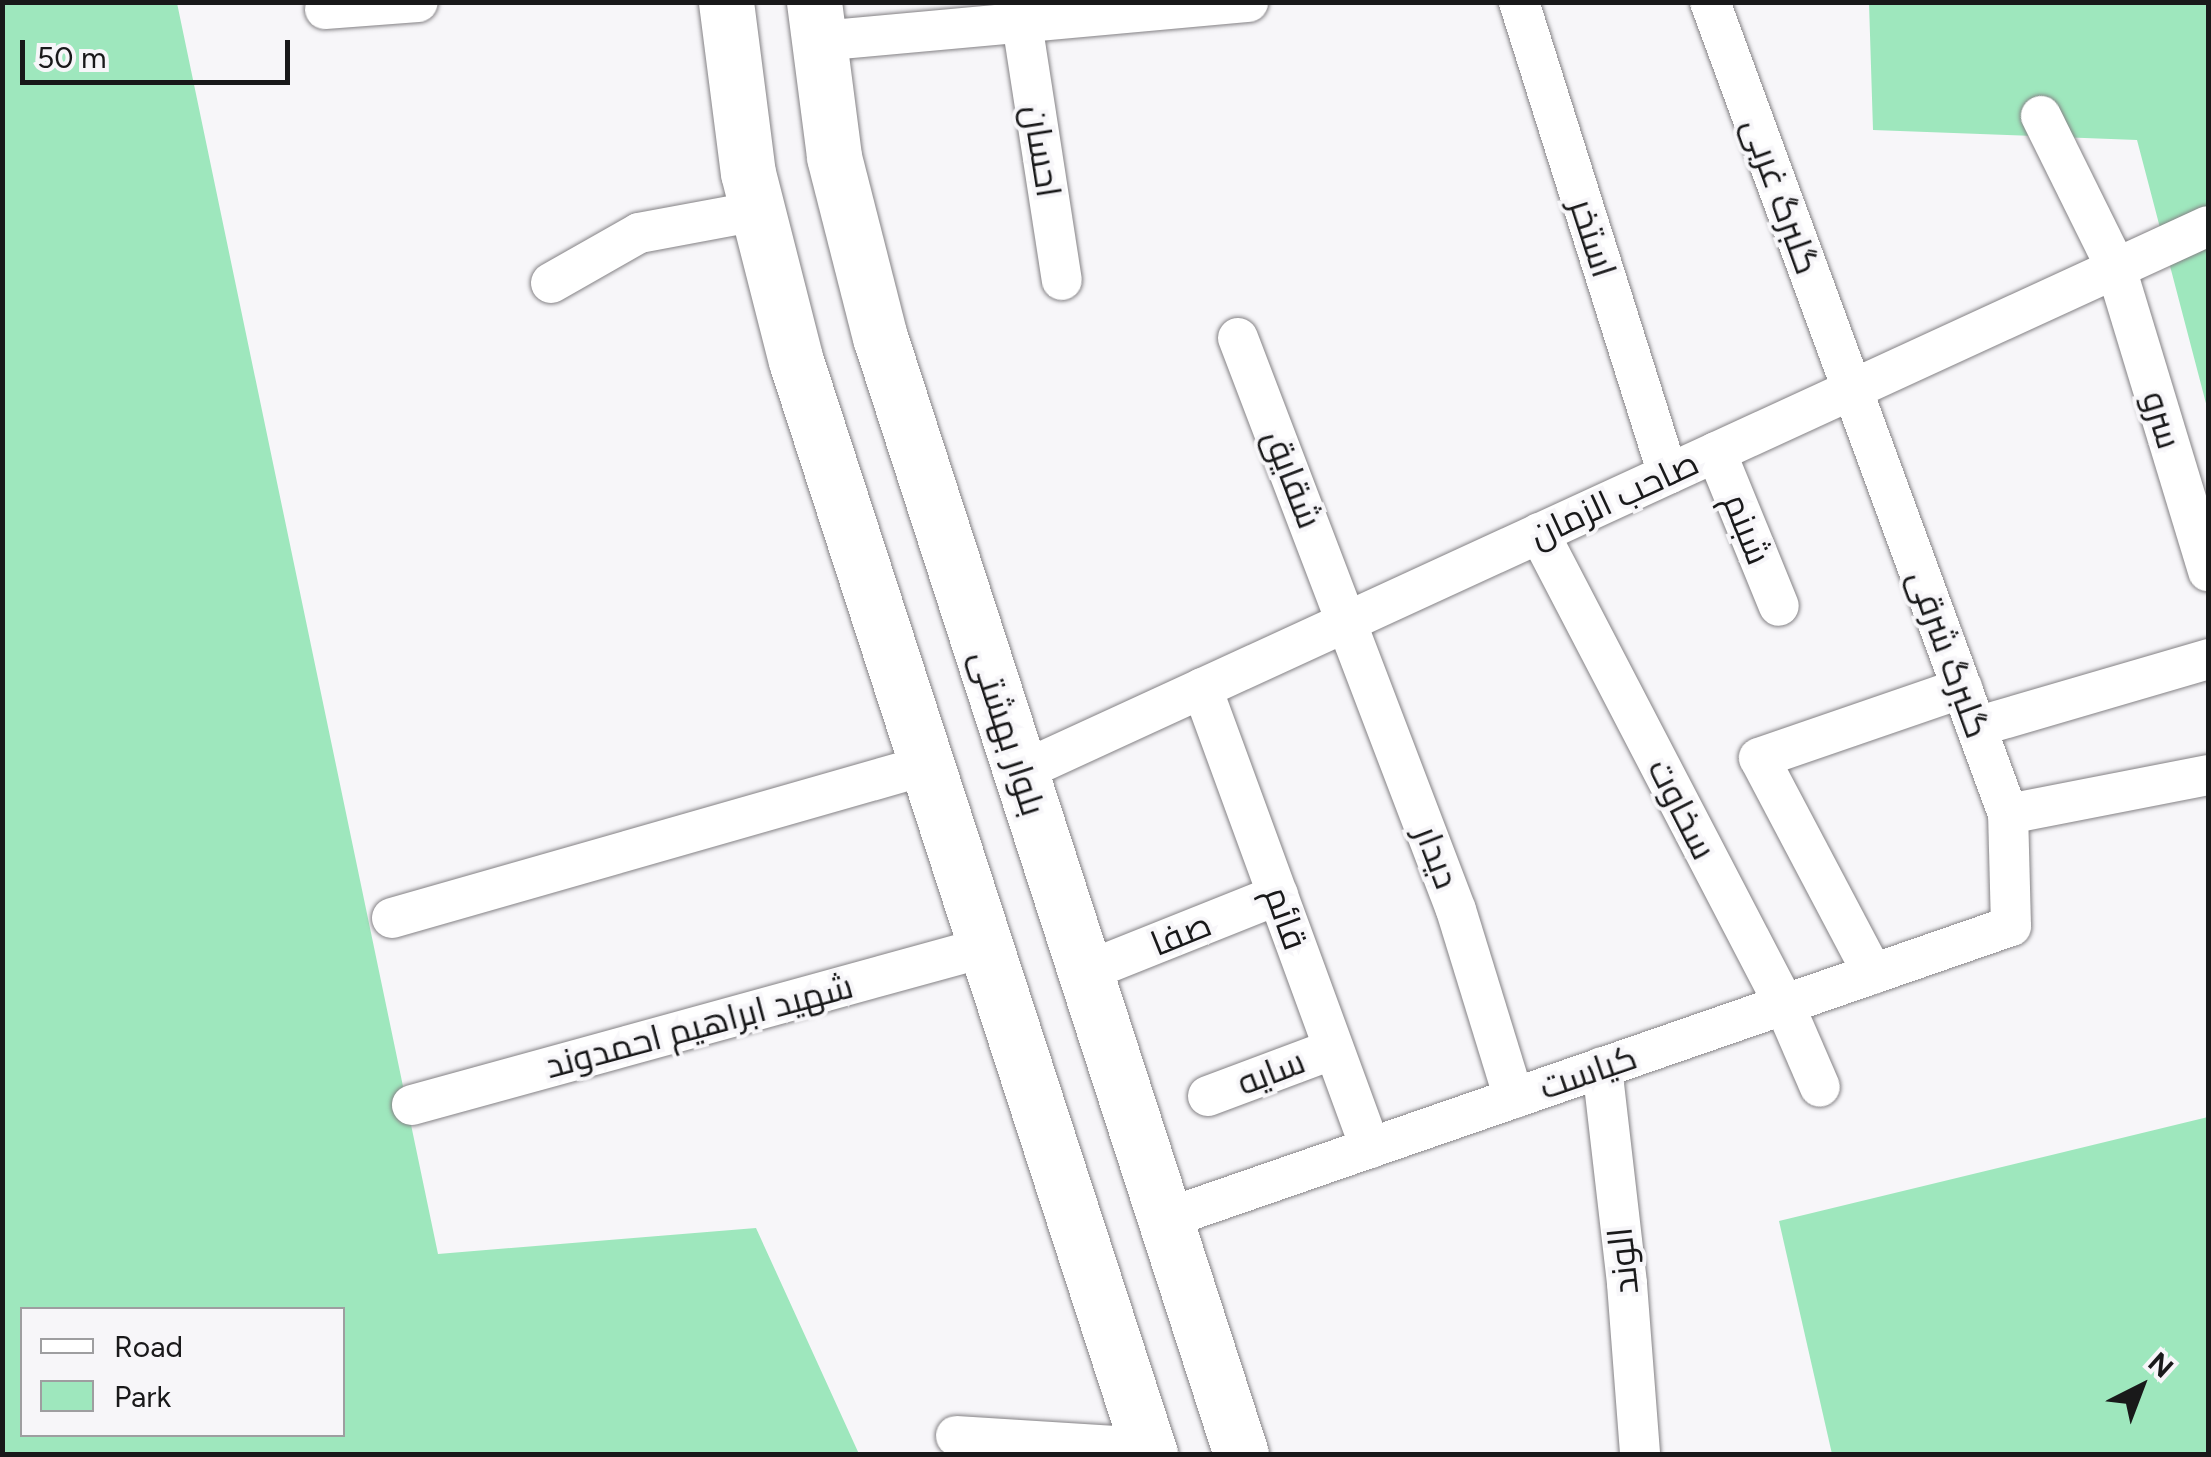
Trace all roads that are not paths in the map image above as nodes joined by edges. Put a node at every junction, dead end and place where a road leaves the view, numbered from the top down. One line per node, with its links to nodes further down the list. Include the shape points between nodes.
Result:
1 (418, 2): 6 (street)
2 (726, 2): 10 (main road)
3 (1248, 2): 8 (street)
4 (1518, 2): 18 (street, استخر)
5 (1710, 2): 16 (street, گلبرگ غربی)
6 (325, 9)
7 (817, 22): 8 (street); 28 (main road, بلوار بهشتی, via 834,157 880,337)
8 (1022, 23): 13 (street, احسان)
9 (2042, 116): 12 (street, سرو)
10 (758, 211): 14 (street, via 639,233); 27 (main road, via 796,361)
11 (2208, 226): 12 (street, صاحب الزمان)
12 (2116, 268): 16 (street, صاحب الزمان); 20 (street, سرو)
13 (1062, 280)
14 (551, 282)
15 (1238, 338): 22 (street, شقایق)
16 (1853, 389): 17 (street, صاحب الزمان); 25 (street, گلبرگ شرقی)
17 (1716, 452): 18 (street, صاحب الزمان); 21 (street, شبنم)
18 (1668, 474): 19 (street, صاحب الزمان)
19 (1539, 533): 22 (street, صاحب الزمان); 37 (street, سخاوت)
20 (2208, 571)
21 (1778, 606)
22 (1348, 621): 24 (street, صاحب الزمان); 42 (street, دیدار, via 1456,910)
23 (2208, 658): 26 (street)
24 (1202, 688): 28 (street, صاحب الزمان); 31 (street, قائم)
25 (1962, 688): 26 (street, گلبرگ شرقی); 36 (street, via 1759,758)
26 (1976, 727): 30 (street, گلبرگ شرقی)
27 (926, 765): 32 (street); 35 (main road)
28 (1020, 772): 34 (main road, بلوار بهشتی)
29 (2208, 775): 30 (street)
30 (2008, 814): 33 (street, گلبرگ شرقی)
31 (1278, 896): 34 (street, صفا); 38 (street, قائم)
32 (392, 918)
33 (2011, 926): 36 (street, کیاست)
34 (1077, 946): 35 (main road); 45 (main road, بلوار بهشتی)
35 (986, 947): 43 (street, شهید ابراهیم احمدوند); 47 (main road)
36 (1872, 974): 37 (street, کیاست)
37 (1784, 1004): 39 (street, کیاست); 40 (street, سخاوت)
38 (1334, 1048): 41 (street, سایه); 44 (street, قائم)
39 (1602, 1068): 42 (street, کیاست); 49 (street, الوند)
40 (1820, 1087)
41 (1208, 1096)
42 (1514, 1098): 44 (street, کیاست)
43 (412, 1105)
44 (1370, 1148): 45 (street, کیاست)
45 (1164, 1219): 48 (main road, بلوار بهشتی)
46 (956, 1436): 47 (street, via 1068,1439)
47 (1148, 1451)
48 (1241, 1454)
49 (1640, 1454)

